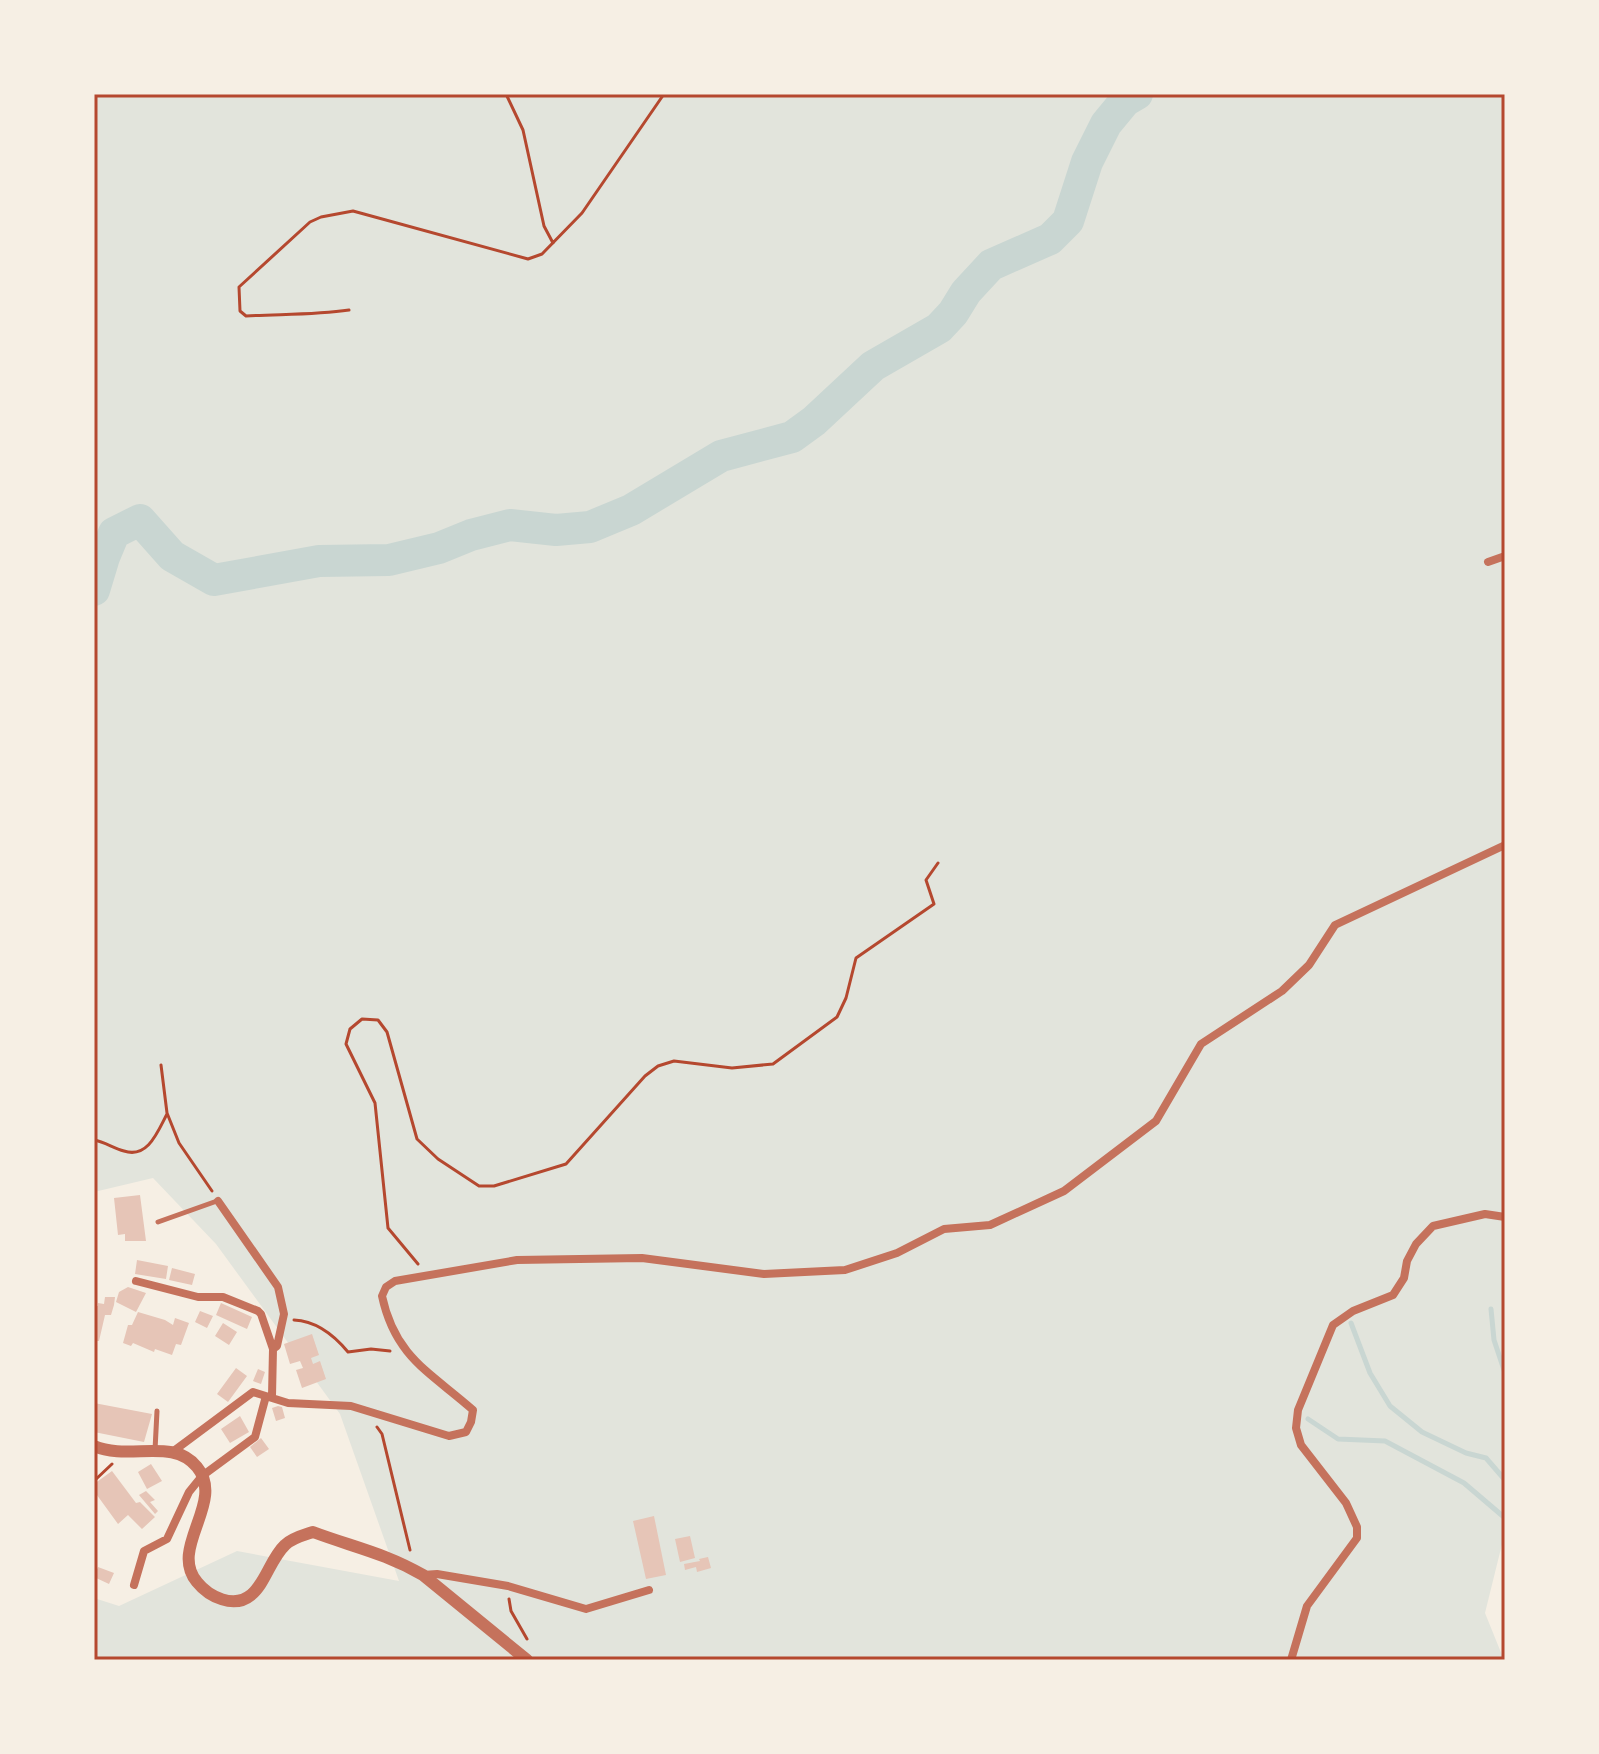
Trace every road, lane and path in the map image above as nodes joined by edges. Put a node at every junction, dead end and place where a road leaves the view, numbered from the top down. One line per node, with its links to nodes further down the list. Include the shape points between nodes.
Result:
1 (506, 94): 3 (path, via 523,130 544,226)
2 (664, 94): 3 (path, via 582,213)
3 (553, 243): 4 (path, via 528,259 353,211 310,222 239,287 240,311 246,316)
4 (349, 310)
5 (1505, 556): 6 (street)
6 (1488, 562)
7 (1505, 845): 15 (street, via 1335,925 1309,965 1282,991 1201,1044 1156,1121 1064,1191 990,1225 944,1229 897,1253 845,1270 764,1274 642,1258 517,1260)
8 (938, 863): 15 (path, via 926,880 934,904 856,958 837,1017 773,1064 732,1068 674,1061 658,1066 566,1164 494,1186 479,1186 417,1139 387,1032 378,1020 362,1019 350,1029 346,1044 375,1103 388,1228)
9 (161, 1065): 10 (path)
10 (167, 1113): 11 (path, via 144,1150 131,1153); 12 (path, via 179,1143)
11 (94, 1140)
12 (218, 1201): 14 (lane); 17 (street, via 278,1287)
13 (1505, 1217): 35 (street, via 1475,1215 1433,1226 1416,1244 1393,1295 1333,1325 1298,1410 1296,1428 1301,1445 1346,1503 1357,1538 1307,1606)
14 (158, 1222)
15 (428, 1276): 19 (street, via 395,1281 382,1296)
16 (136, 1281): 18 (street, via 198,1297 223,1297 258,1311)
17 (282, 1320): 18 (street); 19 (path, via 323,1329 348,1352)
18 (273, 1349): 20 (street)
19 (406, 1351): 21 (street, via 473,1410 466,1432 449,1436)
20 (269, 1396): 21 (street, via 288,1403); 24 (street, via 253,1392); 27 (street, via 255,1437)
21 (364, 1409): 29 (path, via 382,1434 410,1553)
22 (157, 1411): 25 (lane)
23 (94, 1446): 26 (street)
24 (175, 1450): 25 (street); 27 (street)
25 (155, 1451): 26 (street)
26 (121, 1454): 28 (path)
27 (202, 1476): 29 (street, via 208,1492 189,1563 195,1581 224,1601 252,1595 286,1543 313,1532); 31 (street, via 167,1539 144,1551)
28 (94, 1481)
29 (406, 1565): 30 (street)
30 (423, 1575): 32 (street); 34 (street)
31 (134, 1585)
32 (508, 1586): 33 (street, via 586,1609); 34 (path, via 511,1611)
33 (649, 1590)
34 (529, 1654)
35 (1291, 1660)

